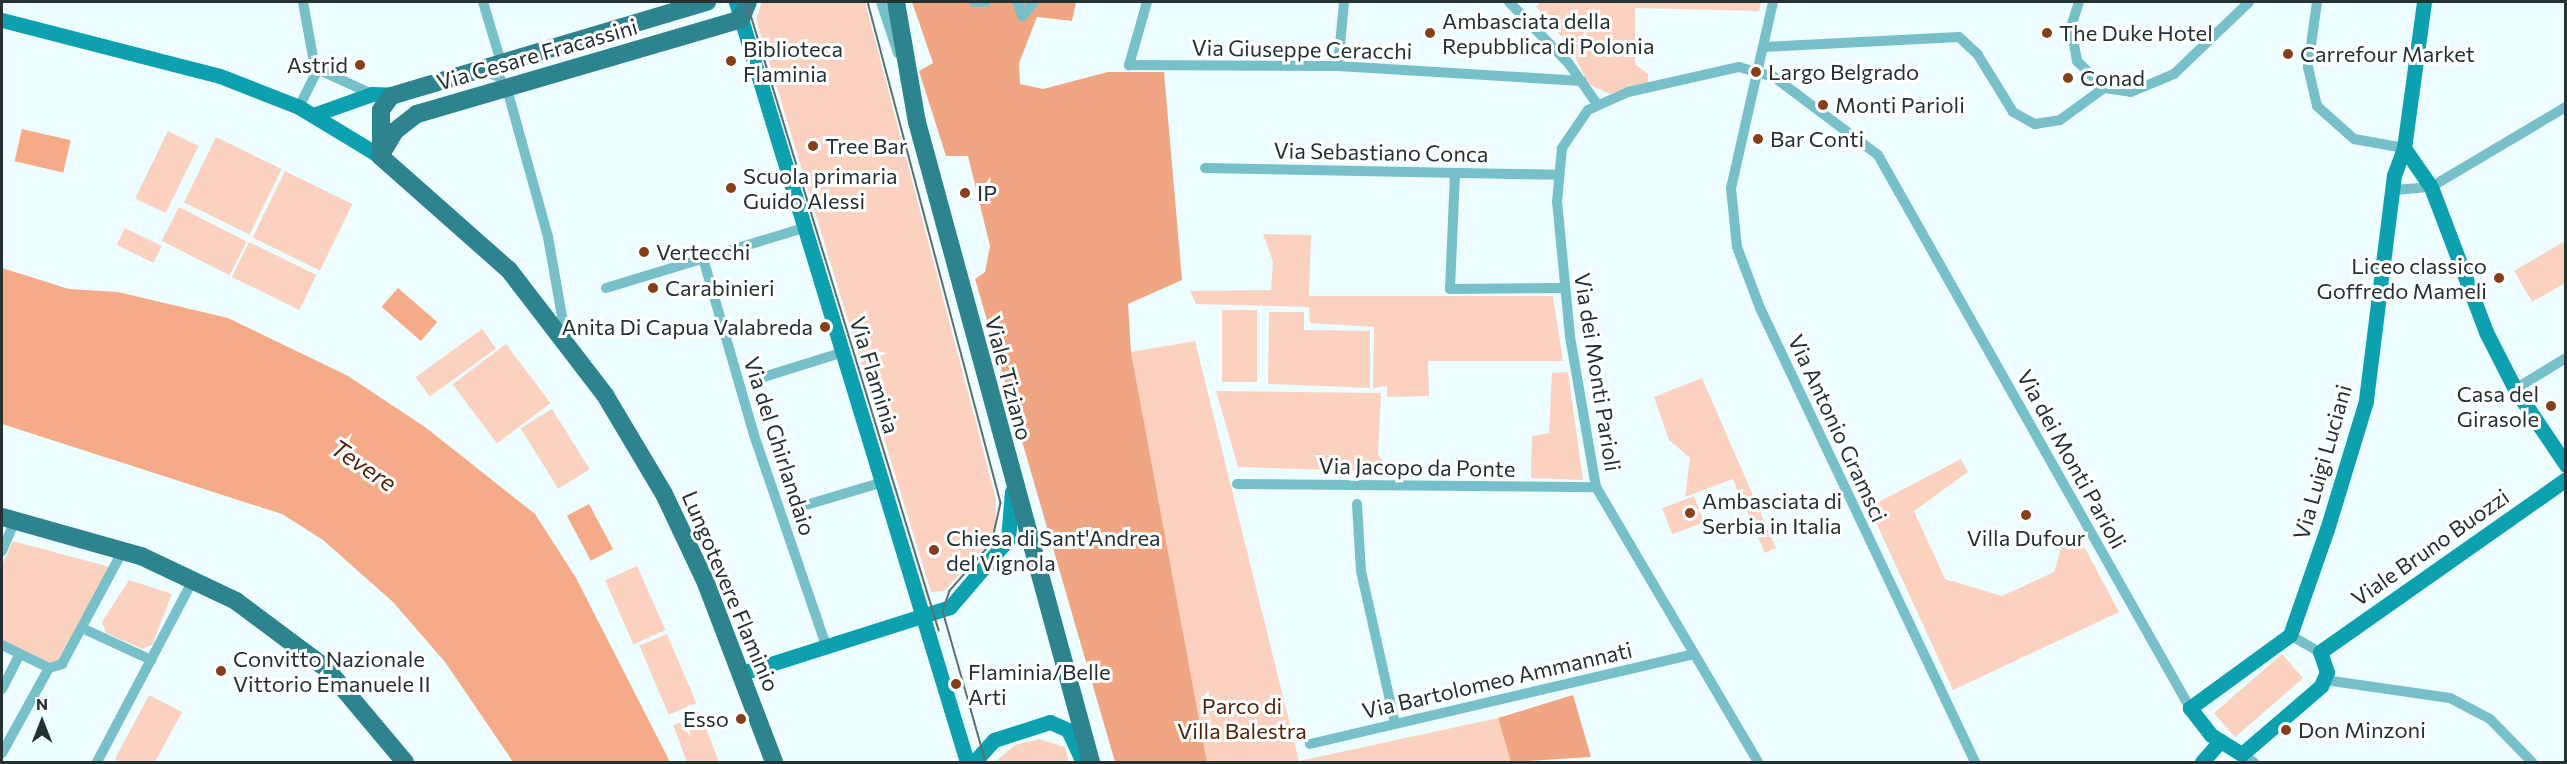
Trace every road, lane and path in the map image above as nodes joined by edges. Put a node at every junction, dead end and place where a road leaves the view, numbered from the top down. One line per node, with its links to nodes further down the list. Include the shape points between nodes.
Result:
1 (303, 2): 25 (street)
2 (483, 2): 21 (street)
3 (708, 2): 21 (main road, Via Cesare Fracassini)
4 (881, 2): 27 (street)
5 (896, 2): 27 (main road, Viale Tiziano)
6 (974, 2): 7 (street)
7 (986, 2)
8 (1017, 2): 9 (street, via 1022,15)
9 (1034, 2)
10 (1147, 2): 22 (street, Via Giuseppe Ceracchi, via 1129,65)
11 (1344, 2): 22 (street)
12 (1509, 2): 26 (street)
13 (1773, 2): 20 (street)
14 (2079, 2): 28 (street, via 2071,27 2074,54 2088,76)
15 (2249, 2): 28 (street, via 2166,79 2131,92)
16 (2317, 2): 35 (street, via 2308,67 2318,106 2354,139)
17 (2424, 2): 35 (street, Via Luigi Luciani)
18 (742, 7): 29 (main road, Via Cesare Fracassini); 42 (street, Via Flaminia)
19 (2, 20): 34 (street, Lungotevere Flaminio, via 180,62)
20 (1763, 47): 24 (street); 28 (street, via 1959,37 1978,55 2013,112 2035,124 2060,120)
21 (501, 62): 23 (main road, Via Cesare Fracassini)
22 (1338, 66): 26 (street, Via Giuseppe Ceracchi)
23 (479, 69): 29 (street, via 499,77); 31 (main road, Via Cesare Fracassini)
24 (1758, 69): 32 (street, via 1739,67); 76 (street, Via dei Monti Parioli, via 1856,135 1886,166); 90 (street, Via Antonio Gramsci, via 1731,188 1737,247 1760,308)
25 (317, 71): 30 (street); 34 (street)
26 (1582, 81): 32 (street)
27 (908, 85): 53 (main road, Viale Tiziano)
28 (2104, 88)
29 (507, 89): 36 (main road, Via Cesare Fracassini, via 417,114 395,131); 46 (street, via 548,237)
30 (372, 94): 31 (street); 34 (street)
31 (395, 95): 36 (main road, via 381,110)
32 (1597, 104): 39 (street, Via dei Monti Parioli, via 1568,134)
33 (2565, 107): 40 (street)
34 (306, 111): 36 (street, Lungotevere Flaminio)
35 (2404, 148): 40 (street); 41 (street, Via Luigi Luciani)
36 (381, 156): 46 (main road, Lungotevere Flaminio, via 478,238)
37 (1206, 168): 38 (street, Via Sebastiano Conca)
38 (1455, 174): 39 (street, Via Sebastiano Conca); 45 (street, via 1450,289)
39 (1557, 175): 45 (street, Via dei Monti Parioli)
40 (2431, 188): 41 (street); 50 (street, via 2480,318)
41 (2395, 190): 65 (street, Via Luigi Luciani, via 2363,413)
42 (807, 227): 43 (street); 47 (street, Via Flaminia)
43 (703, 258): 44 (street); 67 (street, Via del Ghirlandaio, via 754,435)
44 (606, 288)
45 (1565, 288): 56 (street, Via dei Monti Parioli)
46 (567, 339): 73 (main road, Lungotevere Flaminio, via 664,494)
47 (844, 352): 49 (street); 54 (street, Via Flaminia)
48 (2565, 358): 50 (street)
49 (754, 380)
50 (2515, 389): 51 (street)
51 (2565, 465)
52 (2565, 478): 68 (street, Viale Bruno Buozzi)
53 (1011, 479): 63 (street, via 1012,524 998,556 954,603); 88 (main road, Viale Tiziano)
54 (883, 482): 58 (street); 63 (street, Via Flaminia)
55 (1238, 484): 56 (street, Via Jacopo da Ponte)
56 (1596, 487): 70 (street, Via dei Monti Parioli)
57 (1357, 504): 77 (street, via 1361,571)
58 (796, 508)
59 (8, 519): 60 (main road); 61 (street)
60 (123, 550): 62 (main road); 64 (street)
61 (2, 551)
62 (194, 578): 71 (street); 83 (main road, via 250,609 316,660)
63 (922, 616): 67 (street); 85 (street, Via Flaminia)
64 (84, 629): 71 (street); 72 (street, via 64,661)
65 (2290, 635): 68 (street); 76 (street)
66 (2, 645): 69 (street)
67 (826, 645): 73 (street)
68 (2320, 651): 74 (street)
69 (20, 654): 72 (street); 75 (street)
70 (1694, 654): 77 (street, Via Bartolomeo Ammannati); 89 (street, Via dei Monti Parioli)
71 (151, 660): 82 (street)
72 (49, 668): 80 (street)
73 (742, 673): 84 (main road, Lungotevere Flaminio)
74 (2325, 680): 81 (street); 92 (street, via 2409,688 2456,700 2490,719)
75 (2, 688)
76 (2190, 708): 78 (street)
77 (1395, 723): 79 (street, Via Bartolomeo Ammannati)
78 (2220, 741): 81 (street); 91 (street)
79 (1310, 744)
80 (2, 753)
81 (2248, 758)
82 (98, 762)
83 (405, 762)
84 (774, 762)
85 (967, 762)
86 (974, 762): 87 (street, via 994,740 1050,722 1068,730)
87 (1083, 762)
88 (1091, 762)
89 (1758, 762)
90 (1975, 762)
91 (2202, 762)
92 (2532, 762)

